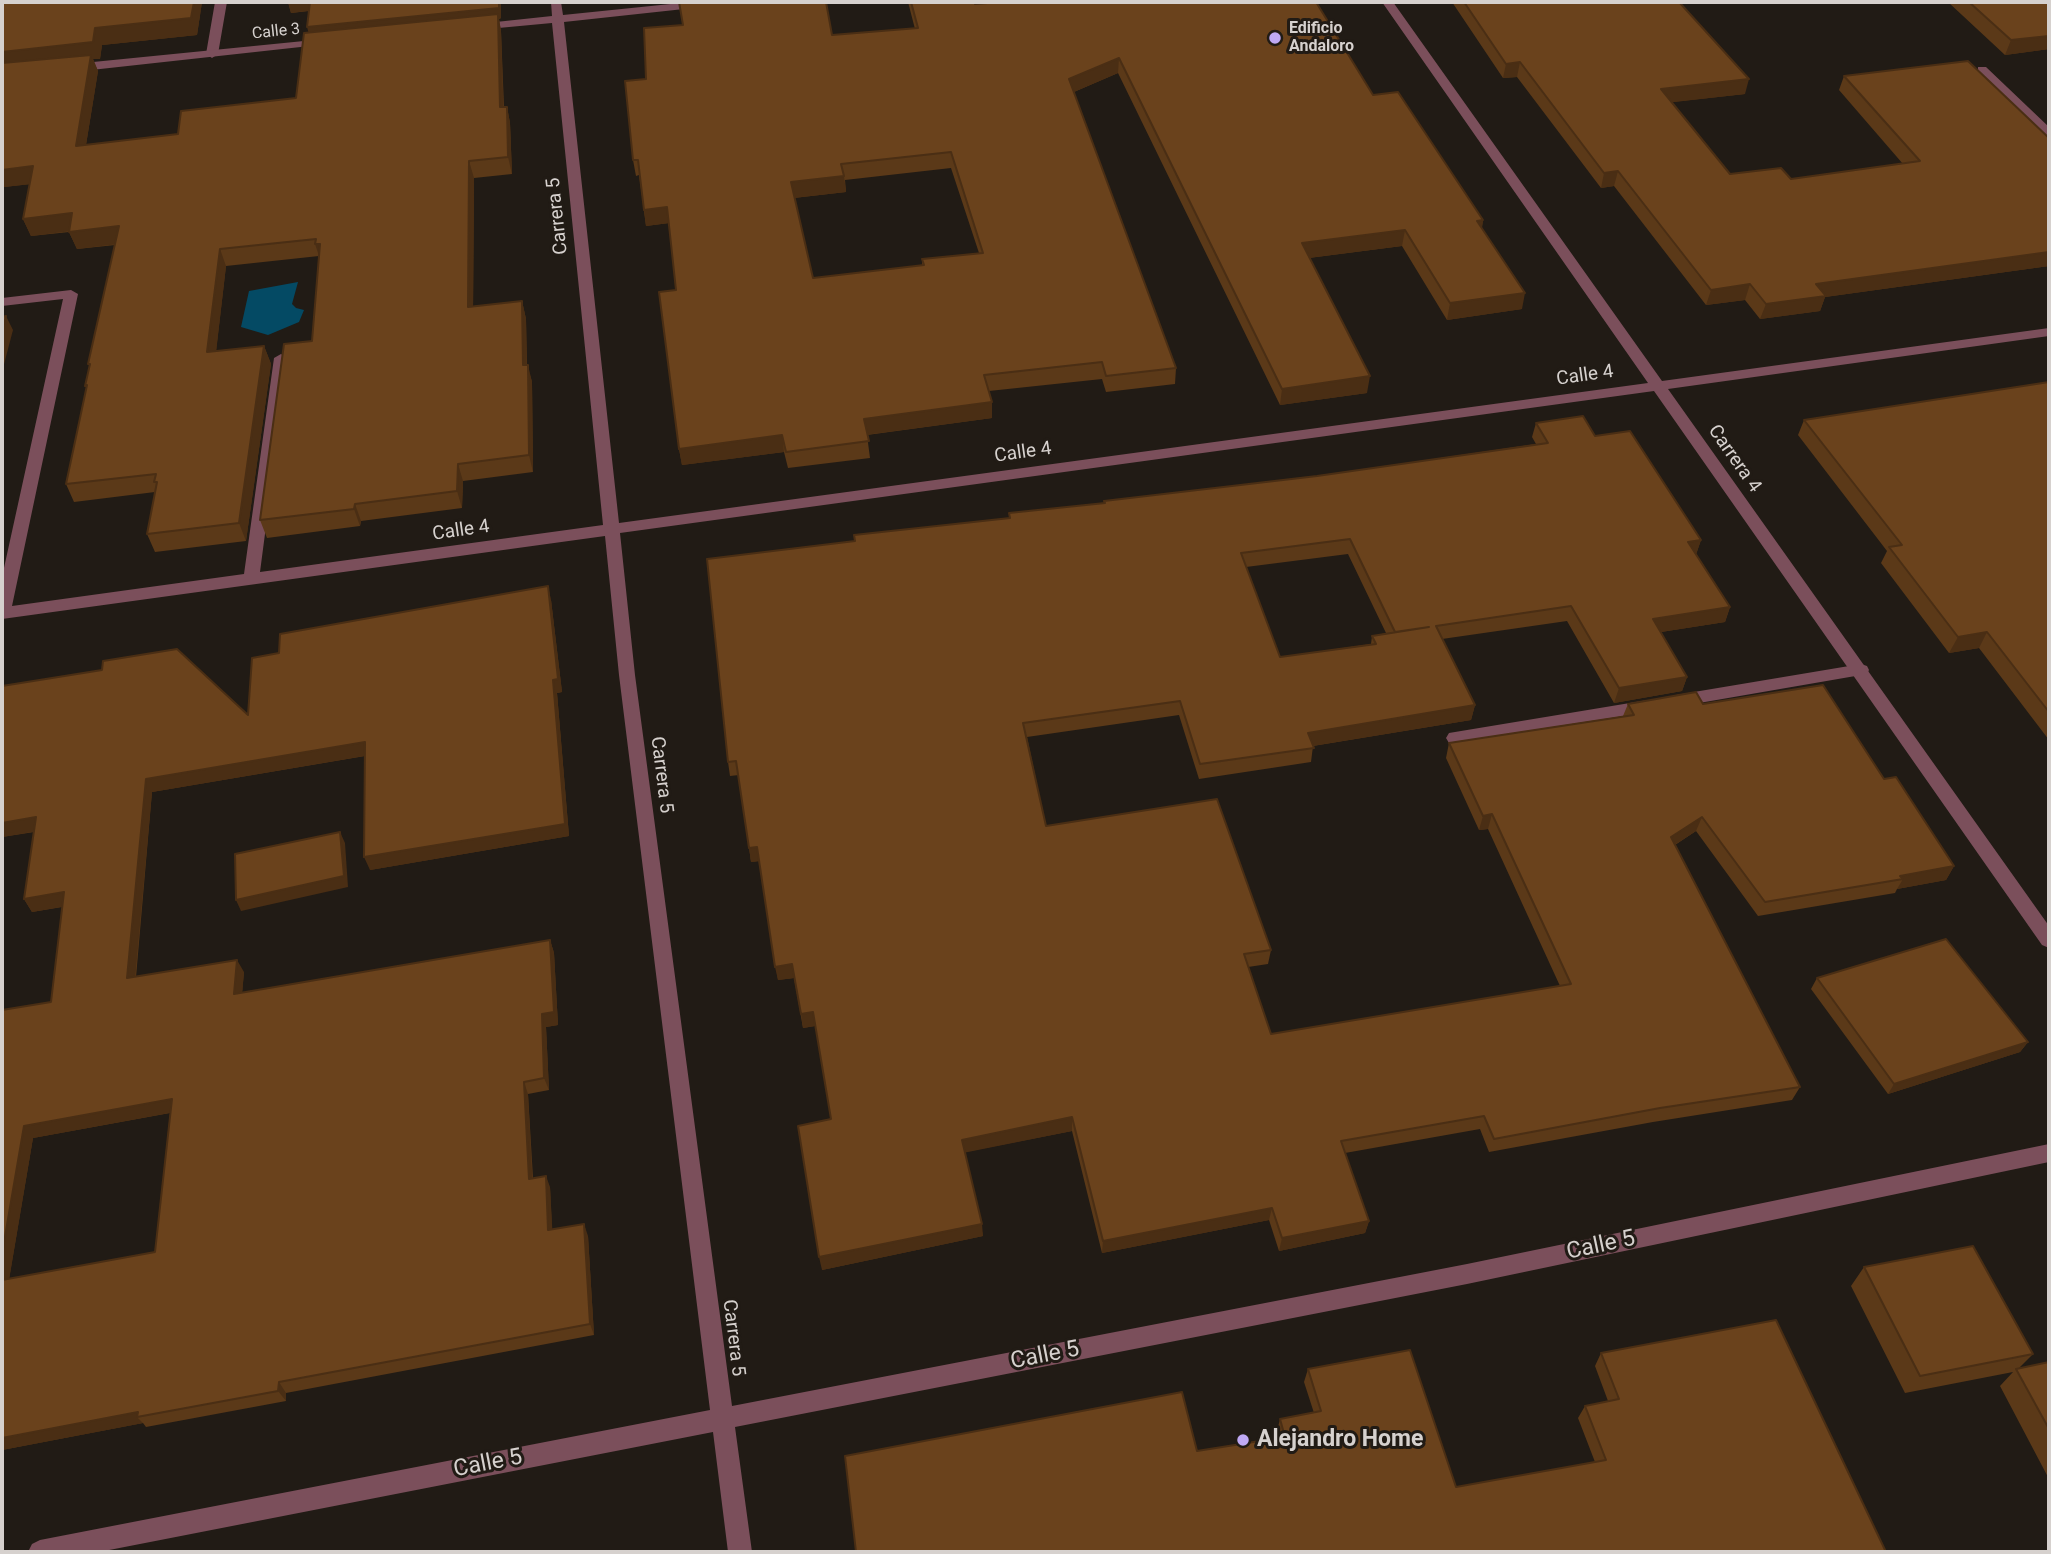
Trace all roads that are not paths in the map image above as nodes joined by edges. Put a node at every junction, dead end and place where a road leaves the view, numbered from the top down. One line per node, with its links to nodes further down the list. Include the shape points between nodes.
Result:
1 (221, 2): 7 (street)
2 (721, 2): 4 (street)
3 (1387, 2): 14 (street, Carrera 4)
4 (557, 10): 5 (street); 15 (street, Carrera 5)
5 (461, 28)
6 (337, 41): 7 (street, Calle 3)
7 (212, 54): 8 (street, Calle 3)
8 (54, 70)
9 (1982, 70): 10 (street)
10 (2049, 134)
11 (2, 302): 17 (street, via 71,293)
12 (2049, 332): 14 (street, Calle 4)
13 (281, 358): 16 (street)
14 (1658, 386): 15 (street, Calle 4); 18 (street, Carrera 4)
15 (611, 529): 16 (street, Calle 4); 22 (street, Carrera 5)
16 (251, 579): 17 (street, Calle 4)
17 (2, 613)
18 (1861, 670): 19 (street); 20 (street, Carrera 4)
19 (1455, 738)
20 (2049, 940)
21 (2049, 1153): 22 (street, Calle 5, via 1467,1274)
22 (723, 1419): 23 (street, Calle 5); 24 (street, Carrera 5)
23 (40, 1552)
24 (740, 1552)

